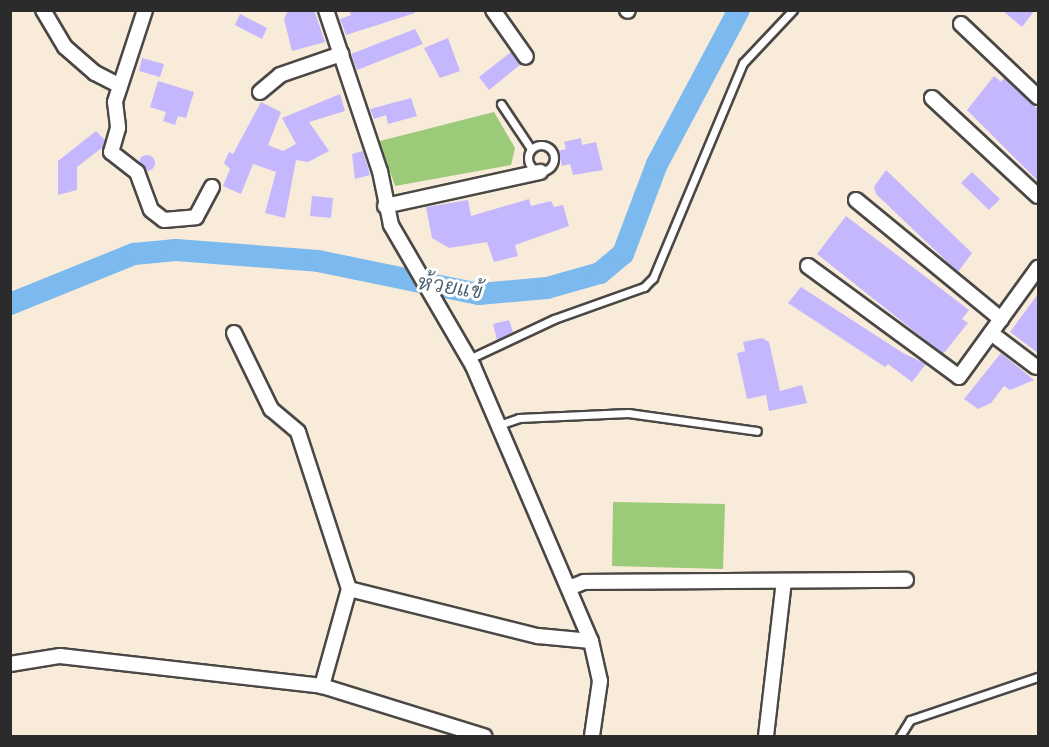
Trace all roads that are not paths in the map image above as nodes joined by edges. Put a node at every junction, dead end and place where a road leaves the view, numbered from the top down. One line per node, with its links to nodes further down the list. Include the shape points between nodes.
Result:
1 (43, 10): 9 (street, via 65,47 95,74)
2 (146, 10): 9 (street)
3 (326, 10): 7 (street)
4 (493, 10): 8 (street)
5 (793, 10): 27 (lane, via 743,63 654,278 632,292 554,319)
6 (961, 24): 11 (street)
7 (341, 54): 10 (street, via 280,75); 21 (street, via 380,171)
8 (526, 57)
9 (120, 86): 18 (street, via 111,152 137,172 155,214 164,219 196,217)
10 (260, 92)
11 (1038, 97)
12 (932, 98): 19 (street)
13 (501, 104): 14 (lane)
14 (531, 149): 15 (lane); 16 (lane, via 543,145 554,153 552,166)
15 (528, 157): 16 (lane); 17 (lane)
16 (540, 172): 17 (street)
17 (515, 177): 21 (street)
18 (212, 187)
19 (1038, 196)
20 (856, 200): 24 (street)
21 (385, 206): 27 (street, via 391,225)
22 (808, 266): 26 (street, via 959,376)
23 (1037, 272): 24 (street)
24 (1001, 319): 26 (street)
25 (234, 333): 34 (street, via 272,409 298,432)
26 (991, 333): 28 (street)
27 (470, 358): 29 (street)
28 (1036, 368)
29 (499, 425): 30 (lane, via 519,418 628,412); 33 (street)
30 (757, 431)
31 (906, 580): 32 (street)
32 (784, 581): 33 (street, via 584,582); 41 (street)
33 (569, 588): 35 (street)
34 (349, 589): 35 (street, via 538,636); 38 (street)
35 (591, 641): 40 (street, via 600,681)
36 (10, 663): 38 (street, via 60,656)
37 (1038, 677): 42 (lane, via 910,720)
38 (322, 686): 39 (street)
39 (484, 736)
40 (592, 736)
41 (766, 736)
42 (900, 736)

